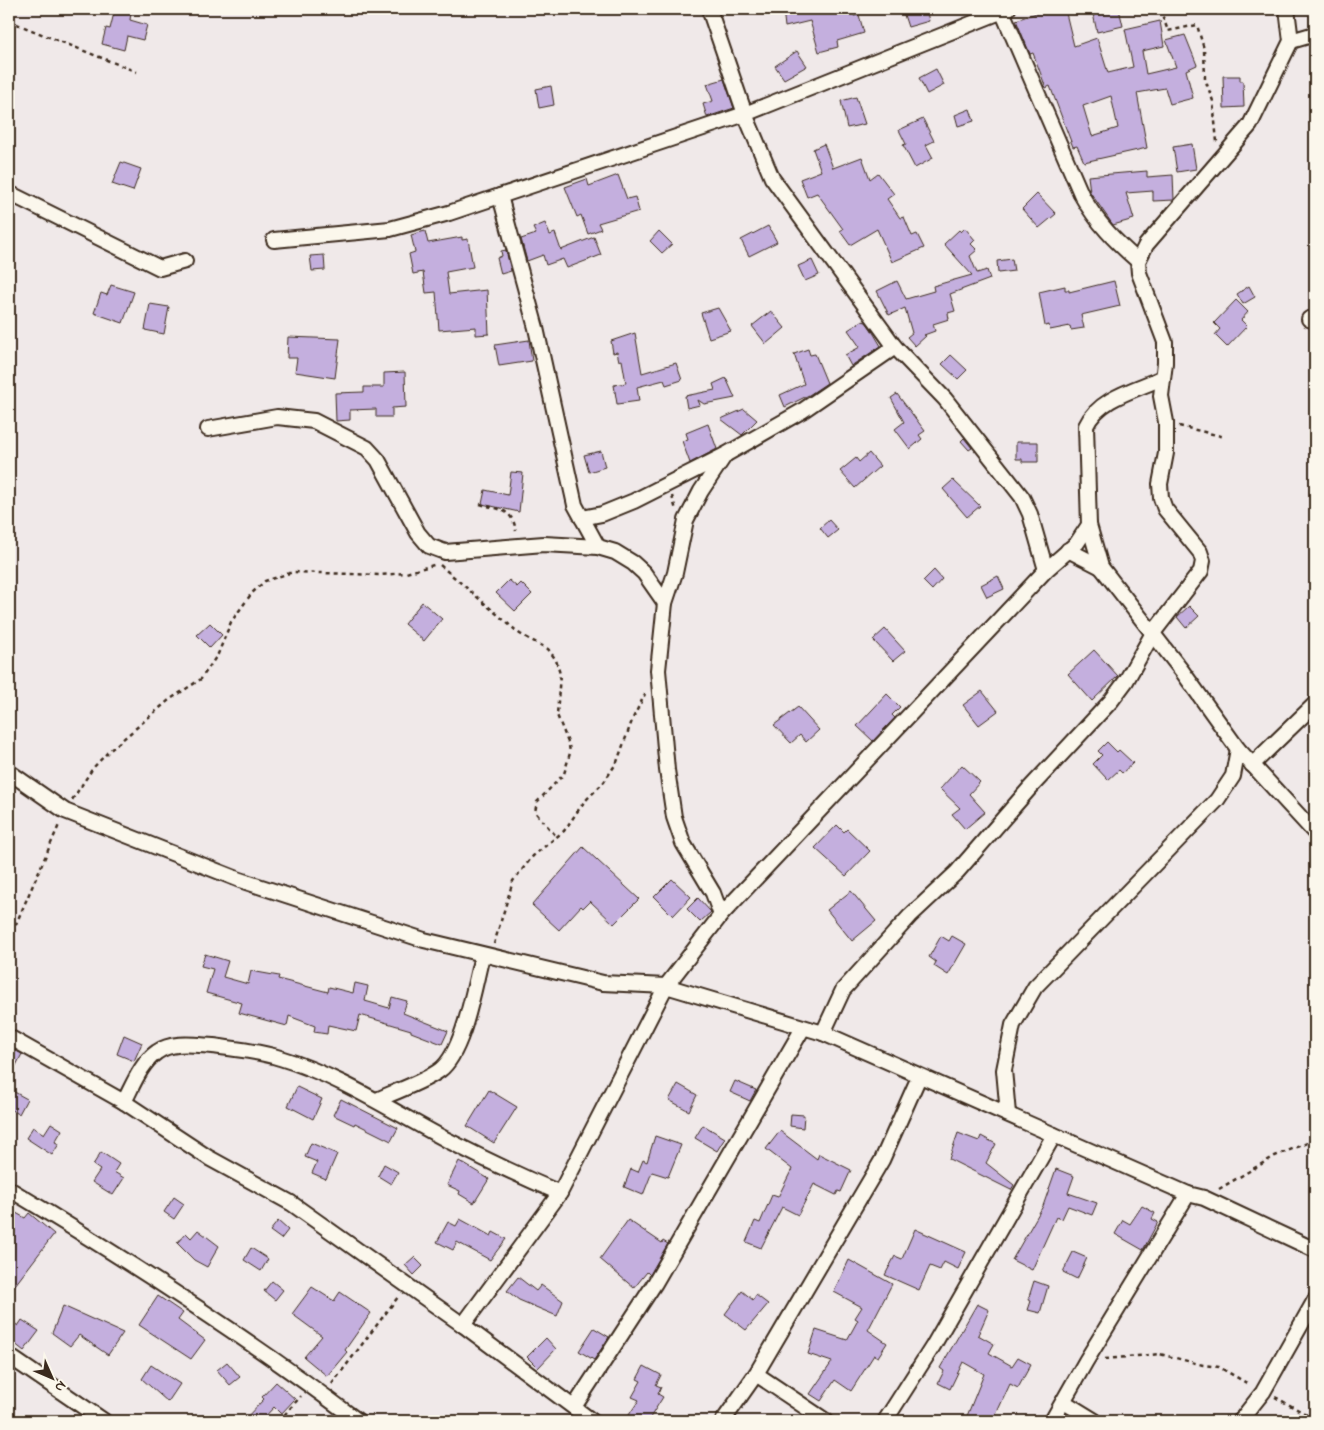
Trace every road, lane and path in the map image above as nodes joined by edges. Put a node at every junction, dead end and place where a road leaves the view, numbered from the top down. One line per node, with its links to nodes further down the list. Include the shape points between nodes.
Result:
1 (709, 9): 9 (street)
2 (1160, 9): 10 (path, via 1168,31 1198,25 1204,49 1205,79 1213,101)
3 (1287, 9): 7 (street)
4 (1005, 10): 9 (street); 15 (street, via 1094,217)
5 (9, 21): 8 (path)
6 (1315, 34): 7 (street)
7 (1291, 41): 10 (street, via 1250,125)
8 (137, 72)
9 (745, 114): 12 (street); 16 (street, via 772,178)
10 (1218, 164): 15 (street, via 1146,245)
11 (9, 193): 14 (street, via 160,268)
12 (500, 196): 13 (street, via 390,229); 23 (street, via 536,328 568,478)
13 (274, 240)
14 (185, 261)
15 (1138, 261): 17 (street, via 1139,273 1165,342)
16 (895, 347): 21 (street, via 802,411); 30 (street, via 945,399 1022,497)
17 (1162, 378): 18 (street, via 1161,396); 24 (street, via 1102,404 1086,426)
18 (1166, 422): 20 (path); 32 (street, via 1161,498 1165,509 1200,552 1203,561 1201,571)
19 (208, 429): 28 (street, via 277,417 314,421 367,448 378,460 418,533)
20 (1225, 437)
21 (724, 455): 23 (street, via 634,500 602,514); 31 (street, via 700,490 686,520)
22 (480, 504): 25 (path, via 512,516)
23 (582, 518): 26 (street)
24 (1089, 524): 27 (street, via 1084,535); 29 (street)
25 (518, 545): 26 (street); 28 (street)
26 (598, 547): 31 (street, via 615,552 633,563)
27 (1068, 550): 29 (street); 30 (street)
28 (441, 558): 38 (path, via 406,573 293,572 265,581 231,622 211,667 108,752 92,768); 40 (path, via 520,634 548,648 556,660 560,674 557,715 570,753 561,779 537,802 535,812)
29 (1101, 567): 32 (street)
30 (1046, 570): 41 (street)
31 (666, 602): 33 (street)
32 (1153, 633): 35 (street); 46 (street, via 1126,681 1110,701 957,872 910,916 843,990)
33 (658, 670): 40 (path, via 633,718 617,762 564,831); 41 (street, via 674,817 683,843 713,893)
34 (1315, 704): 36 (street)
35 (1238, 749): 36 (street); 51 (street, via 1233,776 1217,800 1035,987 1013,1025 1004,1070)
36 (1252, 765): 39 (street)
37 (9, 772): 38 (street)
38 (65, 812): 42 (path); 43 (street, via 240,880 424,940)
39 (1315, 833)
40 (556, 836): 43 (path, via 533,856 513,881)
41 (721, 915): 44 (street)
42 (9, 940)
43 (486, 956): 44 (street, via 603,983); 49 (street, via 460,1042 450,1060 440,1071)
44 (666, 986): 45 (street); 55 (street)
45 (803, 1028): 46 (street); 69 (street, via 655,1283)
46 (823, 1033): 48 (street)
47 (9, 1037): 50 (street)
48 (920, 1077): 51 (street); 64 (street, via 882,1160)
49 (377, 1100): 50 (street, via 279,1057 193,1044 174,1045 158,1051 146,1063); 55 (street, via 445,1139)
50 (124, 1102): 59 (street, via 208,1158 291,1203)
51 (1008, 1114): 52 (street)
52 (1054, 1134): 56 (street); 77 (street, via 933,1346)
53 (1315, 1140): 57 (path, via 1275,1156)
54 (9, 1189): 65 (street, via 107,1248)
55 (560, 1193): 61 (street)
56 (1188, 1194): 57 (street); 63 (street)
57 (1204, 1198): 58 (street)
58 (1315, 1250)
59 (407, 1286): 61 (street); 67 (path)
60 (1315, 1300): 66 (street)
61 (463, 1325): 69 (street)
62 (9, 1356): 71 (street)
63 (1086, 1361): 66 (path, via 1160,1354 1219,1367); 68 (street)
64 (756, 1374): 75 (street); 76 (street)
65 (310, 1386): 67 (street); 72 (path)
66 (1263, 1392): 70 (path); 80 (street)
67 (324, 1395): 73 (street)
68 (1064, 1402): 78 (street); 79 (street)
69 (574, 1407): 74 (street)
70 (1315, 1419)
71 (104, 1421)
72 (279, 1421)
73 (358, 1421)
74 (592, 1421)
75 (723, 1421)
76 (826, 1421)
77 (885, 1421)
78 (1052, 1421)
79 (1095, 1421)
80 (1240, 1421)

